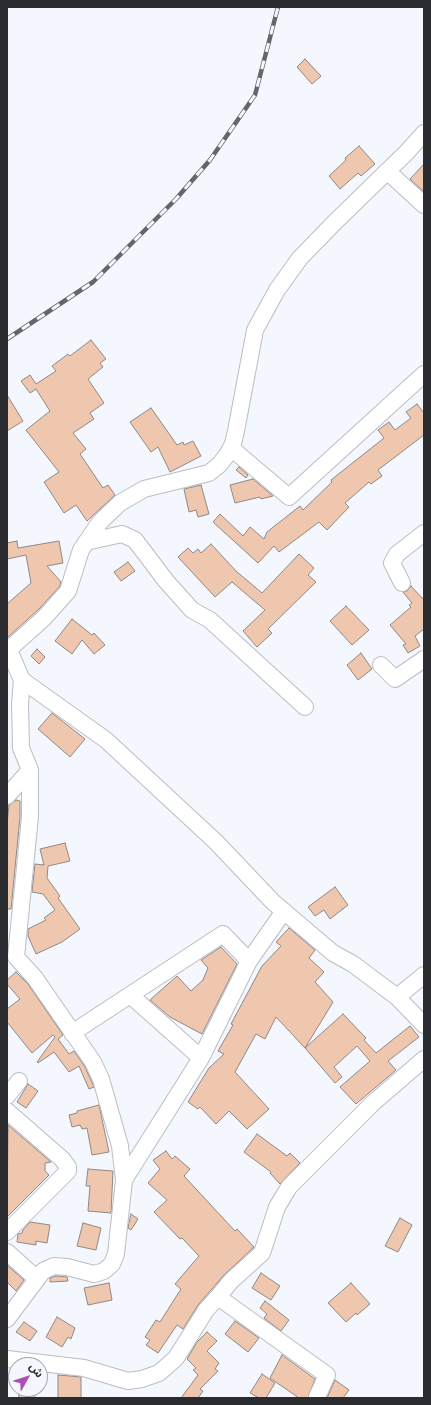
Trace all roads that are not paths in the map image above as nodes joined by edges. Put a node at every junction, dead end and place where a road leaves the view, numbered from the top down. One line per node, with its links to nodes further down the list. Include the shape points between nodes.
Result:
1 (424, 133): 2 (street)
2 (387, 171): 3 (street); 5 (street, via 300,258 277,290 255,330)
3 (424, 206)
4 (424, 374): 5 (street, via 289,497)
5 (231, 448): 7 (street, via 219,465 209,473 144,489 120,503 100,522)
6 (424, 533): 8 (street, via 397,554 392,563)
7 (86, 542): 9 (street, via 68,591 44,618); 13 (street, via 122,534 135,540 192,610 210,620)
8 (402, 583)
9 (8, 651): 12 (street)
10 (424, 659): 11 (street, via 395,679)
11 (381, 665)
12 (22, 680): 14 (street, via 21,748); 16 (street, via 106,740 216,842)
13 (305, 707)
14 (30, 770): 15 (street); 17 (street, via 30,817)
15 (7, 796)
16 (284, 911): 18 (street); 21 (street, via 333,953 353,964)
17 (11, 961): 23 (street, via 35,978)
18 (249, 961): 20 (street, via 223,934); 24 (street)
19 (424, 975): 21 (street)
20 (130, 995): 23 (street); 24 (street)
21 (397, 997): 22 (street)
22 (424, 1025)
23 (72, 1034): 29 (street, via 93,1062 101,1079 120,1146)
24 (201, 1058): 29 (street)
25 (424, 1059): 33 (street, via 373,1103 289,1187 277,1207 262,1253)
26 (19, 1081): 27 (street)
27 (7, 1096)
28 (7, 1111): 30 (street, via 68,1167 68,1171)
29 (124, 1180): 32 (street, via 116,1254 112,1264 104,1271 94,1274 54,1266)
30 (7, 1232)
31 (7, 1252): 32 (street)
32 (37, 1279): 34 (street)
33 (218, 1296): 35 (street, via 206,1310 176,1358 159,1373 142,1379 128,1381 84,1368); 36 (street, via 327,1375)
34 (7, 1319)
35 (7, 1359)
36 (317, 1398)

